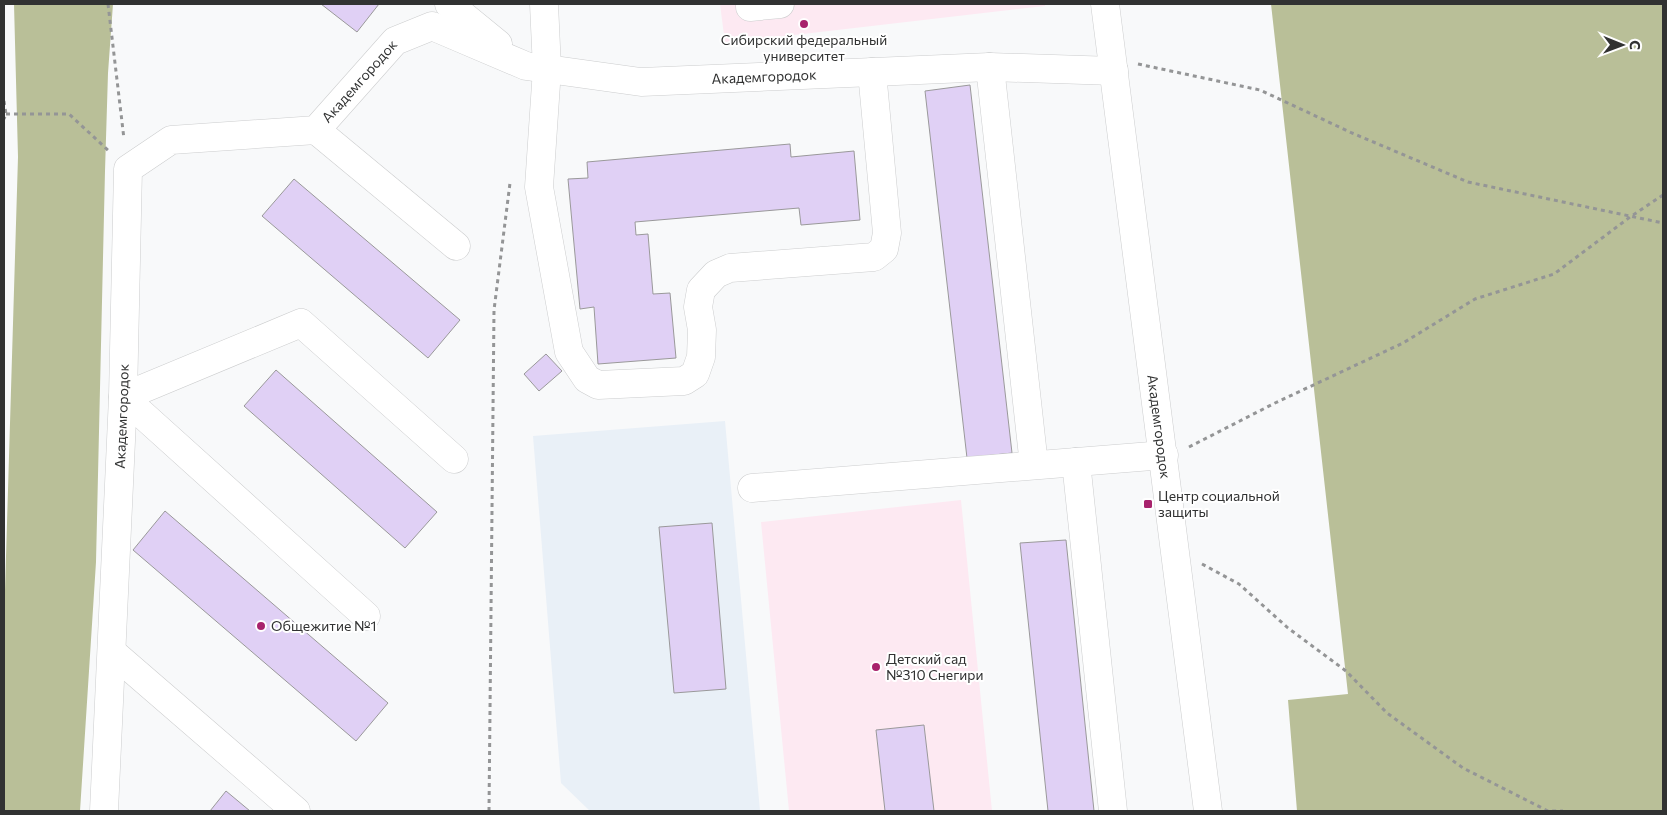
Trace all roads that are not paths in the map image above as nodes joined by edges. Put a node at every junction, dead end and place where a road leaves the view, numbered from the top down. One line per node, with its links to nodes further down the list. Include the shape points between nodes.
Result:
1 (449, 4): 8 (street)
2 (544, 4): 8 (street)
3 (750, 4): 4 (street, via 750,7)
4 (780, 4)
5 (1105, 4): 6 (street, Академгородок)
6 (1113, 65): 7 (street, Академгородок); 13 (street, Академгородок)
7 (990, 67): 9 (street, Академгородок); 16 (street)
8 (536, 68): 9 (street, Академгородок, via 641,82); 9 (street, via 539,187 569,352 587,379 598,385 684,381 695,374 702,357 698,307 700,290 716,274 730,268 874,256 884,249 888,233); 10 (street, Академгородок, via 432,26 395,41)
9 (872, 72)
10 (316, 130): 11 (street); 12 (street, Академгородок, via 171,140 128,169)
11 (456, 246)
12 (123, 397): 14 (street, via 301,323); 18 (street); 19 (street, Академгородок)
13 (1164, 455): 15 (street); 23 (street, Академгородок)
14 (454, 459)
15 (1076, 462): 16 (street); 22 (street)
16 (1034, 466): 17 (street)
17 (752, 488)
18 (366, 616)
19 (112, 652): 20 (street, Академгородок); 21 (street)
20 (104, 811)
21 (296, 811)
22 (1113, 811)
23 (1208, 811)

